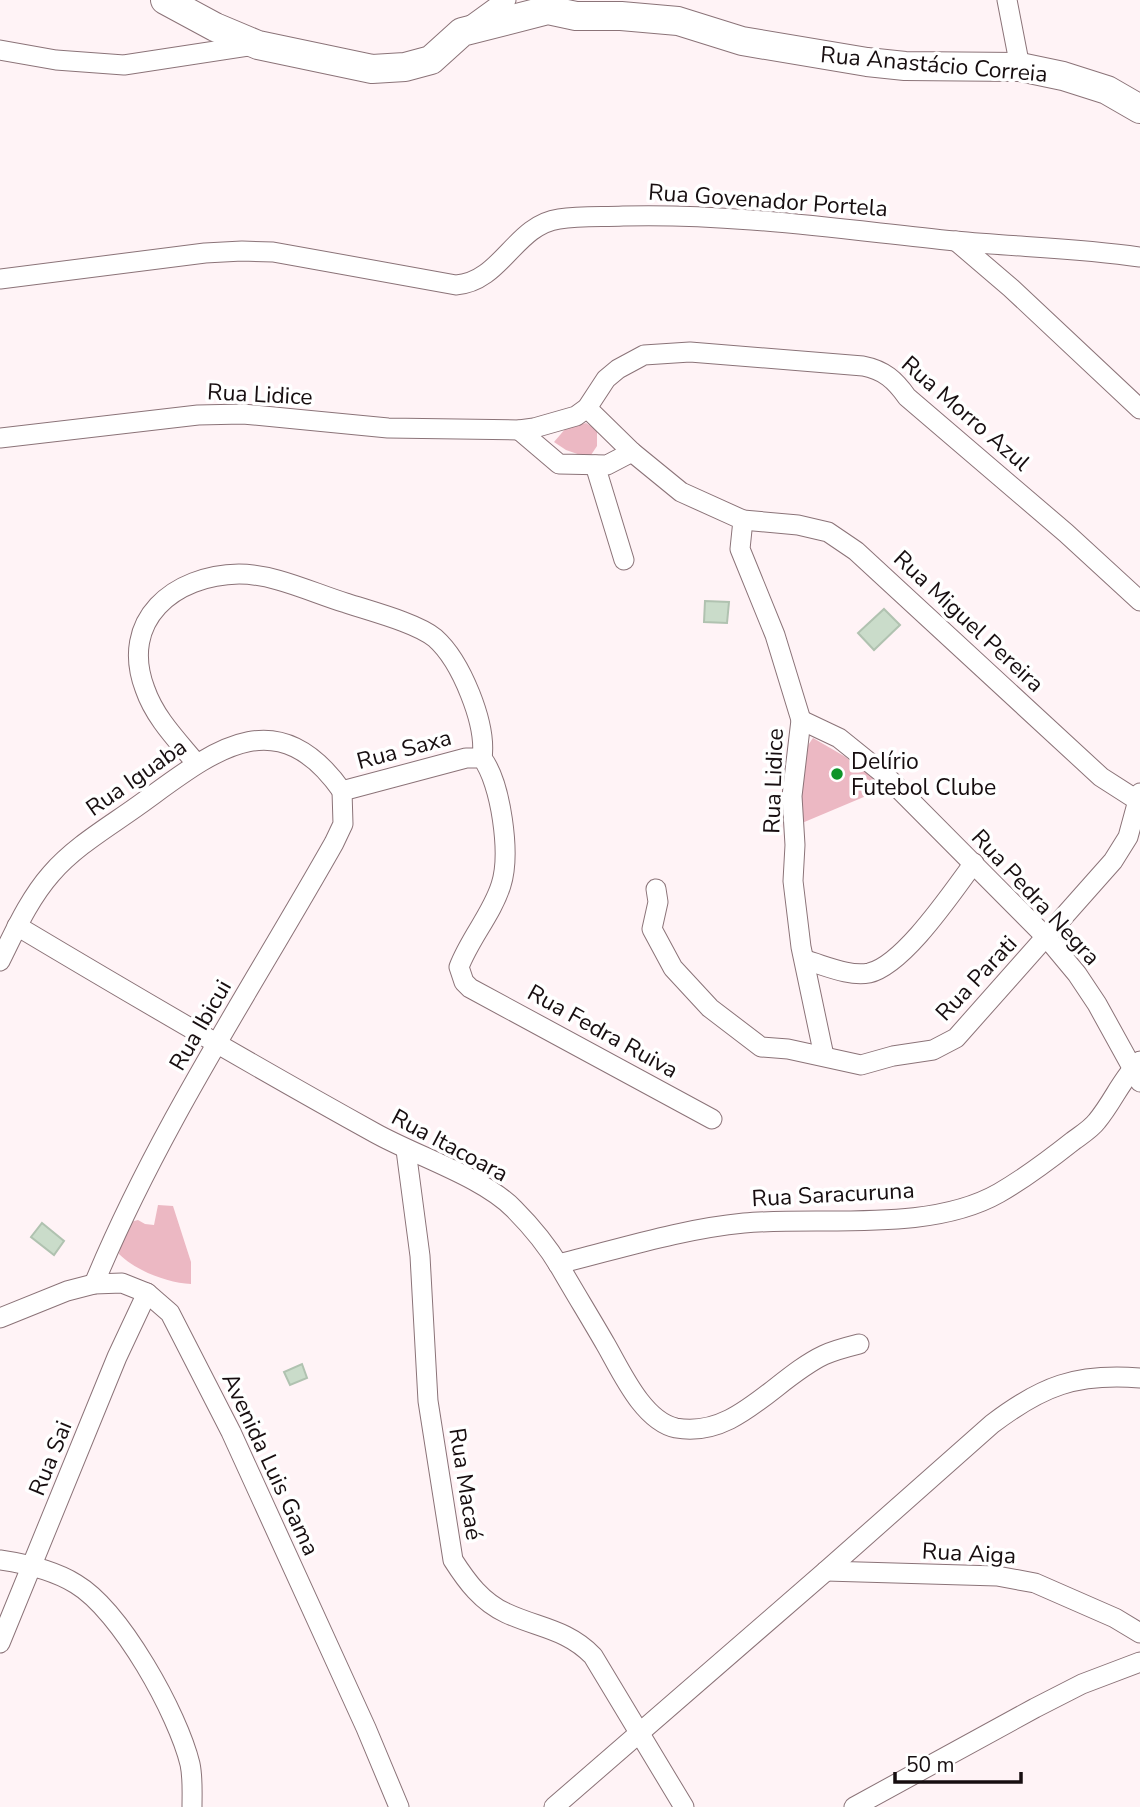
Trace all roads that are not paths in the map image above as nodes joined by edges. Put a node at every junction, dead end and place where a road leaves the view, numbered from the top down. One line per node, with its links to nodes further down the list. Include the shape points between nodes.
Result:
1 (165, 0): 5 (main road, Rua Anastácio Correia)
2 (506, 0): 4 (street)
3 (1007, 0): 7 (street)
4 (462, 32): 5 (main road, Rua Anastácio Correia, via 431,60 372,69); 7 (main road, Rua Anastácio Correia, via 548,10 576,16 678,21 742,41 867,62)
5 (258, 44): 6 (street, via 124,65)
6 (0, 50)
7 (1020, 67): 8 (main road, Rua Anastácio Correia, via 1107,90)
8 (1140, 110)
9 (956, 241): 10 (street, Rua Govenador Portela); 11 (street, Rua Govenador Portela, via 675,215 596,217 557,219 541,225 488,273 469,284 242,251); 12 (street)
10 (1140, 257)
11 (0, 279)
12 (1140, 409)
13 (582, 412): 14 (street, Rua Lidice); 16 (street); 20 (street, Rua Morro Azul, via 606,379 644,355 690,352 874,368 897,383 907,397)
14 (519, 430): 15 (street, Rua Lidice, via 388,428 243,414); 17 (street, via 559,464)
15 (0, 438)
16 (632, 452): 17 (street); 18 (street, via 681,492)
17 (596, 466): 19 (street)
18 (743, 520): 21 (street, Rua Lidice, via 740,549 775,635); 25 (street, Rua Miguel Pereira, via 828,532 856,551 1101,777)
19 (624, 560)
20 (1140, 601)
21 (801, 720): 26 (street, Rua Pedra Negra, via 839,738 885,775); 30 (street, Rua Lidice, via 792,796 793,881)
22 (482, 758): 23 (street, via 476,710 461,673 434,638 398,619 268,578 241,574 208,578 160,601 148,617 137,653 152,705); 24 (street, Rua Saxa, via 466,758); 32 (street, Rua Saxa, via 499,796 504,868 492,906 459,967)
23 (195, 763): 24 (street, Rua Iguaba, via 246,742 273,741 317,760); 28 (street, Rua Iguaba, via 52,873)
24 (342, 791): 33 (street, Rua Ibicui, via 343,824 334,843)
25 (1139, 798): 29 (street, Rua Parati, via 1122,848)
26 (974, 863): 29 (street, Rua Pedra Negra); 30 (street, via 932,920 884,965 869,973)
27 (656, 889): 34 (street, Rua Parati, via 652,929 673,968 709,1008 761,1047)
28 (17, 926): 31 (street, Rua Iguaba); 33 (street, Rua Itacoara)
29 (1047, 938): 34 (street, Rua Parati, via 956,1038 933,1050 861,1065); 35 (street, Rua Pedra Negra, via 1077,974)
30 (805, 960): 34 (street, Rua Lidice)
31 (0, 961)
32 (470, 988): 36 (street, Rua Fedra Ruiva)
33 (215, 1044): 37 (street, Rua Itacoara); 39 (street, Rua Ibicui, via 114,1234)
34 (824, 1056)
35 (1137, 1070): 38 (street, Rua Saracuruna, via 1097,1122 996,1195 943,1212 880,1220 775,1220 709,1228)
36 (712, 1119)
37 (406, 1150): 38 (street, Rua Itacoara, via 488,1188 513,1207); 50 (street, Rua Macaé, via 420,1256 428,1401 453,1560 481,1597 505,1613 582,1645)
38 (558, 1264): 42 (street, Rua Itacoara, via 624,1381 641,1404 673,1427 696,1429 734,1418 822,1356)
39 (94, 1284): 40 (street, Avenida Luis Gama, via 121,1283); 41 (street, Avenida Luis Gama)
40 (147, 1293): 45 (street, Rua Sai); 52 (street, Avenida Luis Gama, via 170,1312 231,1432)
41 (0, 1318)
42 (859, 1345)
43 (1140, 1378): 46 (street, via 1079,1379 1020,1402)
44 (0, 1560): 45 (street)
45 (32, 1564): 48 (street, Rua Sai); 51 (street, via 78,1585 115,1622 138,1655 180,1733 190,1765)
46 (826, 1571): 47 (street, Rua Aiga, via 998,1576 1035,1583); 50 (street)
47 (1140, 1633)
48 (0, 1643)
49 (1140, 1662): 55 (street, via 1035,1707)
50 (639, 1732): 53 (street); 54 (street, Rua Macaé)
51 (192, 1807)
52 (399, 1807)
53 (554, 1807)
54 (684, 1807)
55 (854, 1807)

